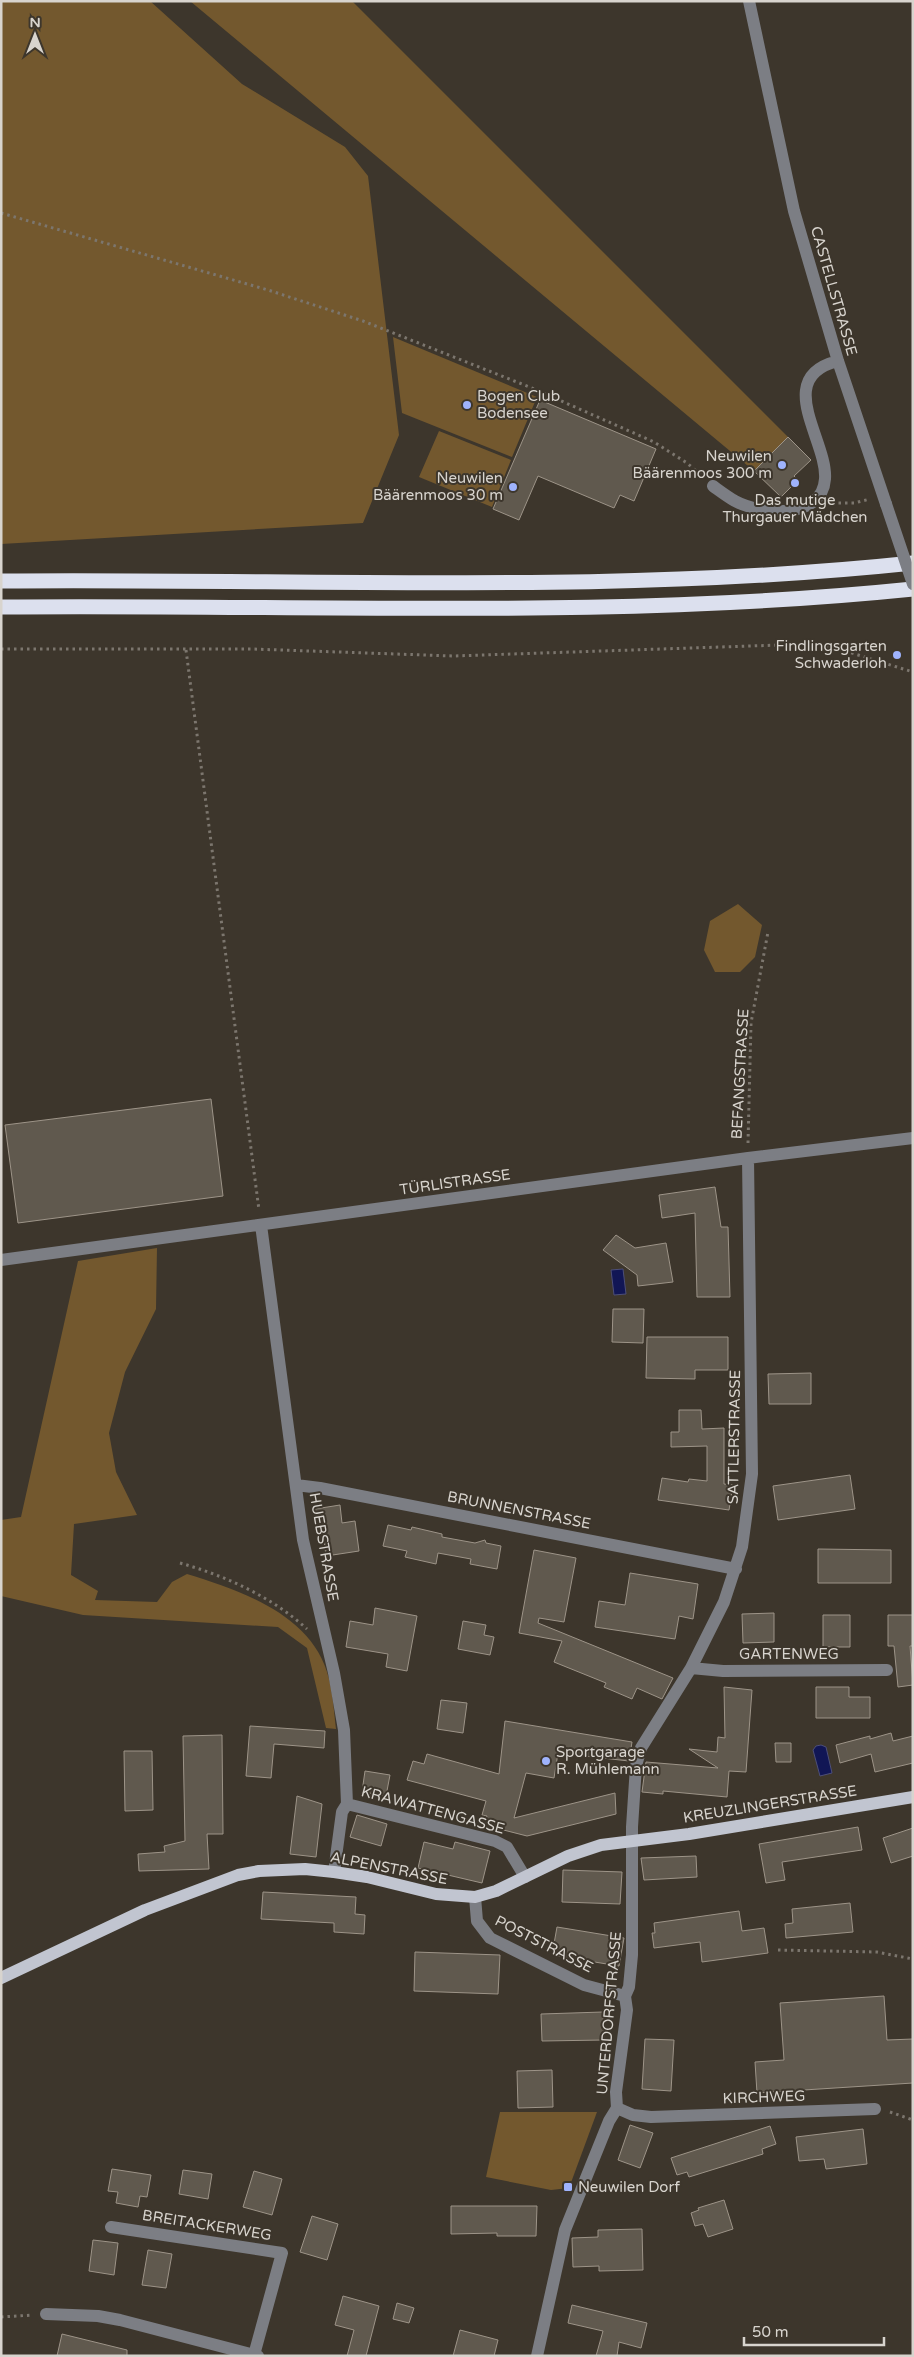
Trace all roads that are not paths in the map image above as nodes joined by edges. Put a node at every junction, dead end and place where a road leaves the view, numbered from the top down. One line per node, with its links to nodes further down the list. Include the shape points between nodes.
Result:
1 (749, 1): 2 (street, CASTELLSTRASSE, via 794,211)
2 (838, 361): 3 (street, via 820,368 807,385 805,394 825,474 824,488 817,499 796,509 769,510 736,501); 6 (street, CASTELLSTRASSE, bridge)
3 (713, 486)
4 (913, 563): 5 (highway, via 783,574 592,581)
5 (1, 581)
6 (913, 584)
7 (913, 589): 8 (highway, via 792,599 568,608)
8 (1, 607)
9 (913, 1138): 10 (street, TÜRLISTRASSE)
10 (748, 1158): 11 (street, TÜRLISTRASSE); 14 (street, SATTLERSTRASSE, via 752,1474 747,1522)
11 (261, 1225): 12 (street, TÜRLISTRASSE); 13 (street, HUEBSTRASSE)
12 (1, 1260)
13 (296, 1485): 14 (street, BRUNNENSTRASSE); 18 (street, HUEBSTRASSE, via 308,1568 344,1730)
14 (736, 1569): 15 (street, SATTLERSTRASSE, via 712,1628)
15 (691, 1668): 16 (street, GARTENWEG, via 722,1671); 19 (street, SATTLERSTRASSE, via 638,1756)
16 (887, 1670)
17 (913, 1797): 19 (main road, KREUZLINGERSTRASSE, via 689,1834)
18 (346, 1804): 20 (street, HUEBSTRASSE, via 342,1812); 21 (street, KRAWATTENGASSE, via 495,1841 507,1847)
19 (632, 1839): 21 (main road, ALPENSTRASSE, via 582,1850); 24 (street, UNTERDORFSTRASSE, via 632,1955 629,1988)
20 (334, 1872): 22 (main road, ALPENSTRASSE, via 436,1894); 23 (main road, ALPENSTRASSE, via 283,1869 238,1875 145,1910)
21 (525, 1876): 22 (main road, ALPENSTRASSE, via 496,1891)
22 (475, 1897): 24 (street, POSTSTRASSE, via 477,1921 490,1938 584,1985)
23 (1, 1978)
24 (625, 1996): 25 (street, UNTERDORFSTRASSE, via 627,2010 616,2092)
25 (617, 2108): 26 (street, KIRCHWEG, via 633,2115 651,2117); 30 (street, UNTERDORFSTRASSE, via 565,2230)
26 (875, 2109)
27 (111, 2227): 29 (street, BREITACKERWEG, via 282,2252)
28 (46, 2314): 29 (street, via 120,2320)
29 (256, 2355)
30 (537, 2356)

